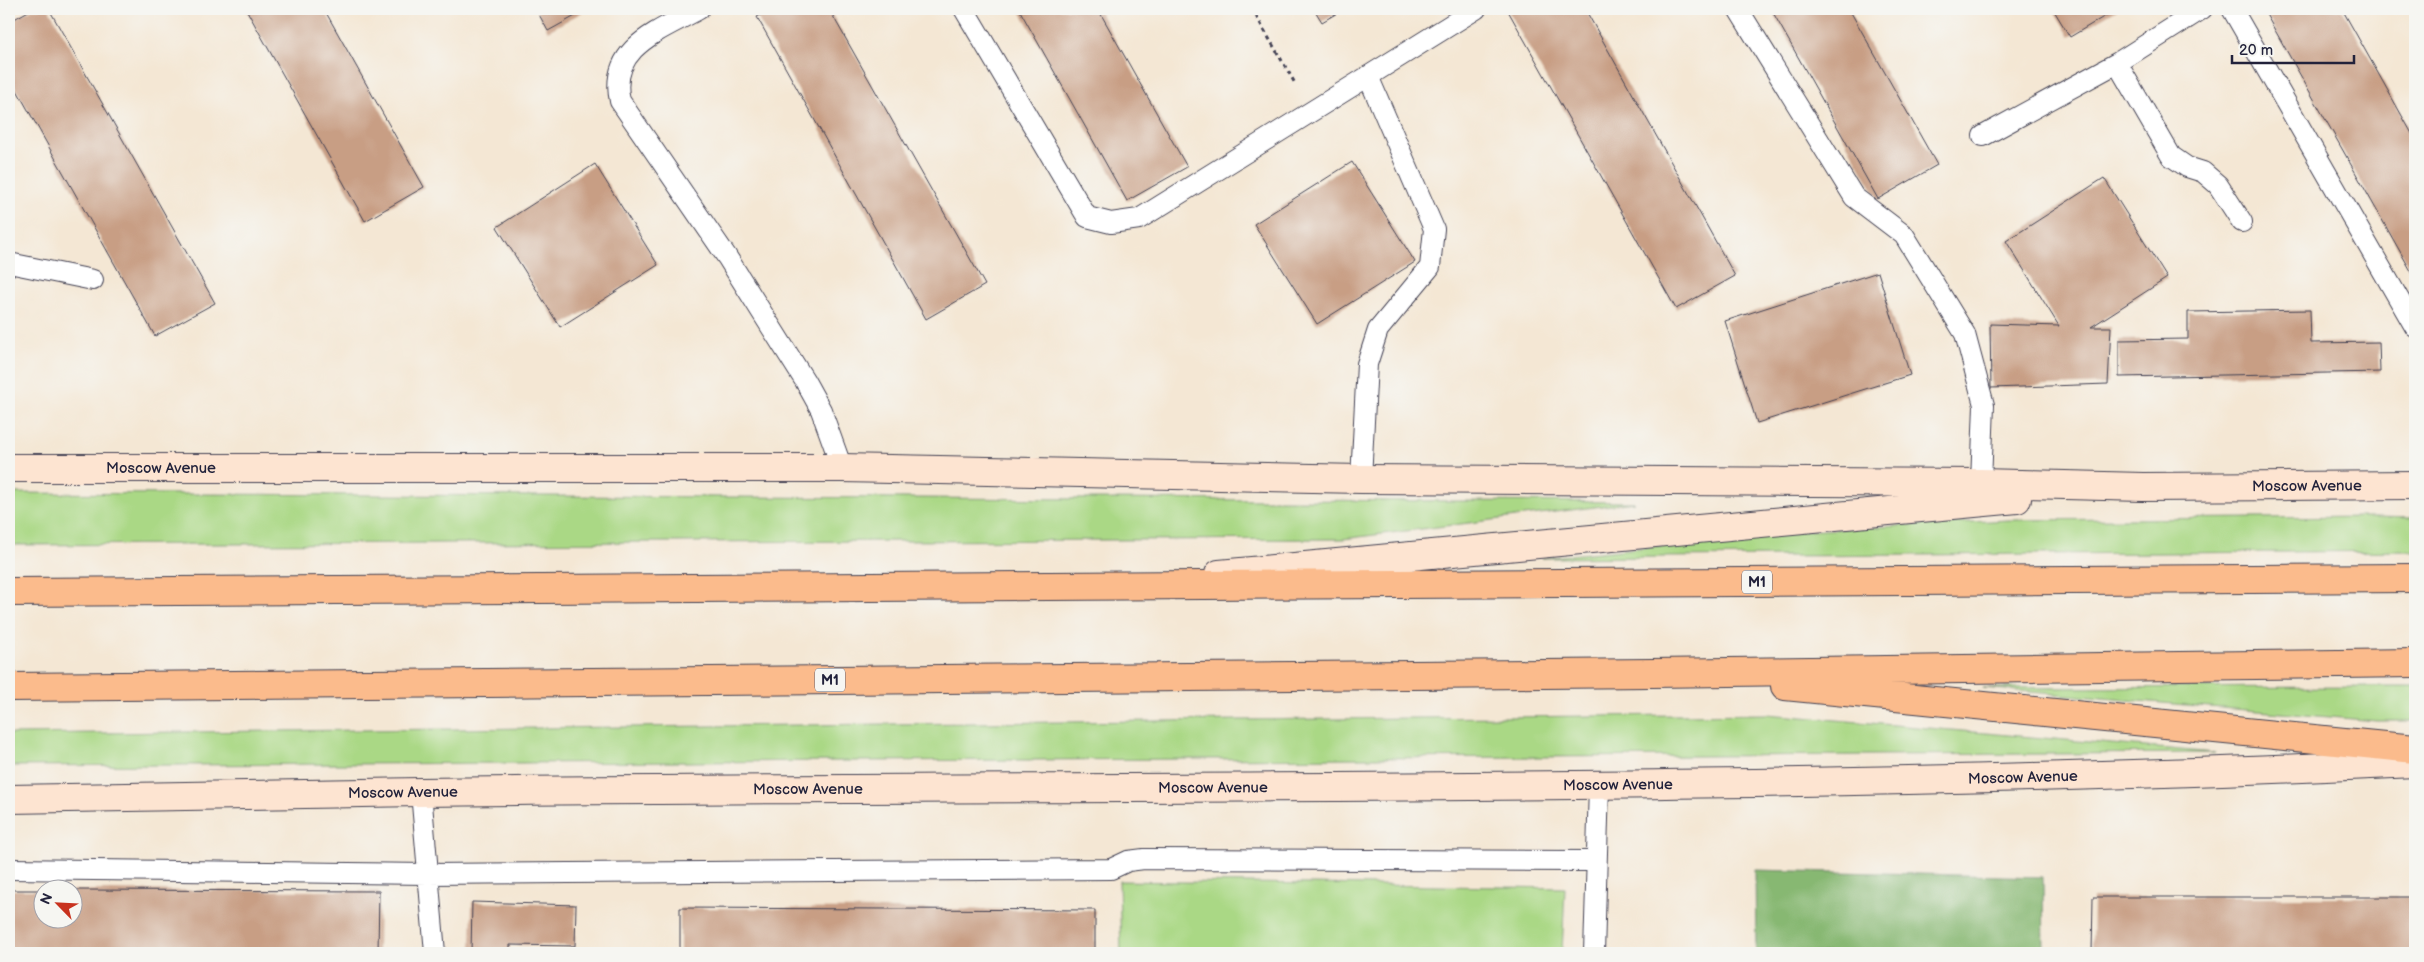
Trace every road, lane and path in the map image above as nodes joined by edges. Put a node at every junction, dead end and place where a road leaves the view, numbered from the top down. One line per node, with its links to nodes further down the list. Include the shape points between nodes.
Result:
1 (699, 9): 17 (lane, via 644,40 627,55 619,71 620,101 727,257 805,381 822,410)
2 (964, 9): 10 (lane, via 1087,217 1111,224 1139,219)
3 (1252, 9): 10 (path)
4 (1476, 9): 9 (lane)
5 (1738, 9): 19 (lane, via 1854,197 1904,235 1965,334 1984,406)
6 (2202, 9): 8 (lane)
7 (2232, 9): 15 (lane)
8 (2117, 63): 11 (lane); 12 (lane, via 2171,156 2187,167 2203,172 2218,185)
9 (1368, 76): 10 (lane); 18 (lane, via 1434,229 1430,267 1378,330 1367,364)
10 (1311, 112)
11 (1983, 136)
12 (2242, 222)
13 (9, 263): 14 (lane)
14 (93, 280)
15 (2415, 327)
16 (9, 468): 17 (main road, Moscow Avenue)
17 (842, 468): 18 (main road, Moscow Avenue)
18 (1361, 479): 19 (main road, Moscow Avenue)
19 (1981, 483): 21 (main road, Moscow Avenue)
20 (2415, 485): 21 (main road, Moscow Avenue)
21 (2143, 487): 23 (main road)
22 (2415, 578): 23 (highway, M1)
23 (1098, 586): 24 (highway, M1)
24 (9, 592)
25 (2415, 663): 26 (highway, M1)
26 (1652, 673): 27 (highway, M1); 28 (highway)
27 (9, 687)
28 (2415, 749)
29 (2415, 763): 30 (main road, Moscow Avenue)
30 (1599, 786): 31 (main road, Moscow Avenue); 33 (lane)
31 (421, 792): 32 (main road, Moscow Avenue); 35 (lane)
32 (9, 800)
33 (1596, 861): 35 (lane, via 1144,859 1128,861 1112,869); 37 (lane)
34 (9, 869): 35 (lane)
35 (428, 874): 36 (lane)
36 (434, 953)
37 (1594, 953)

